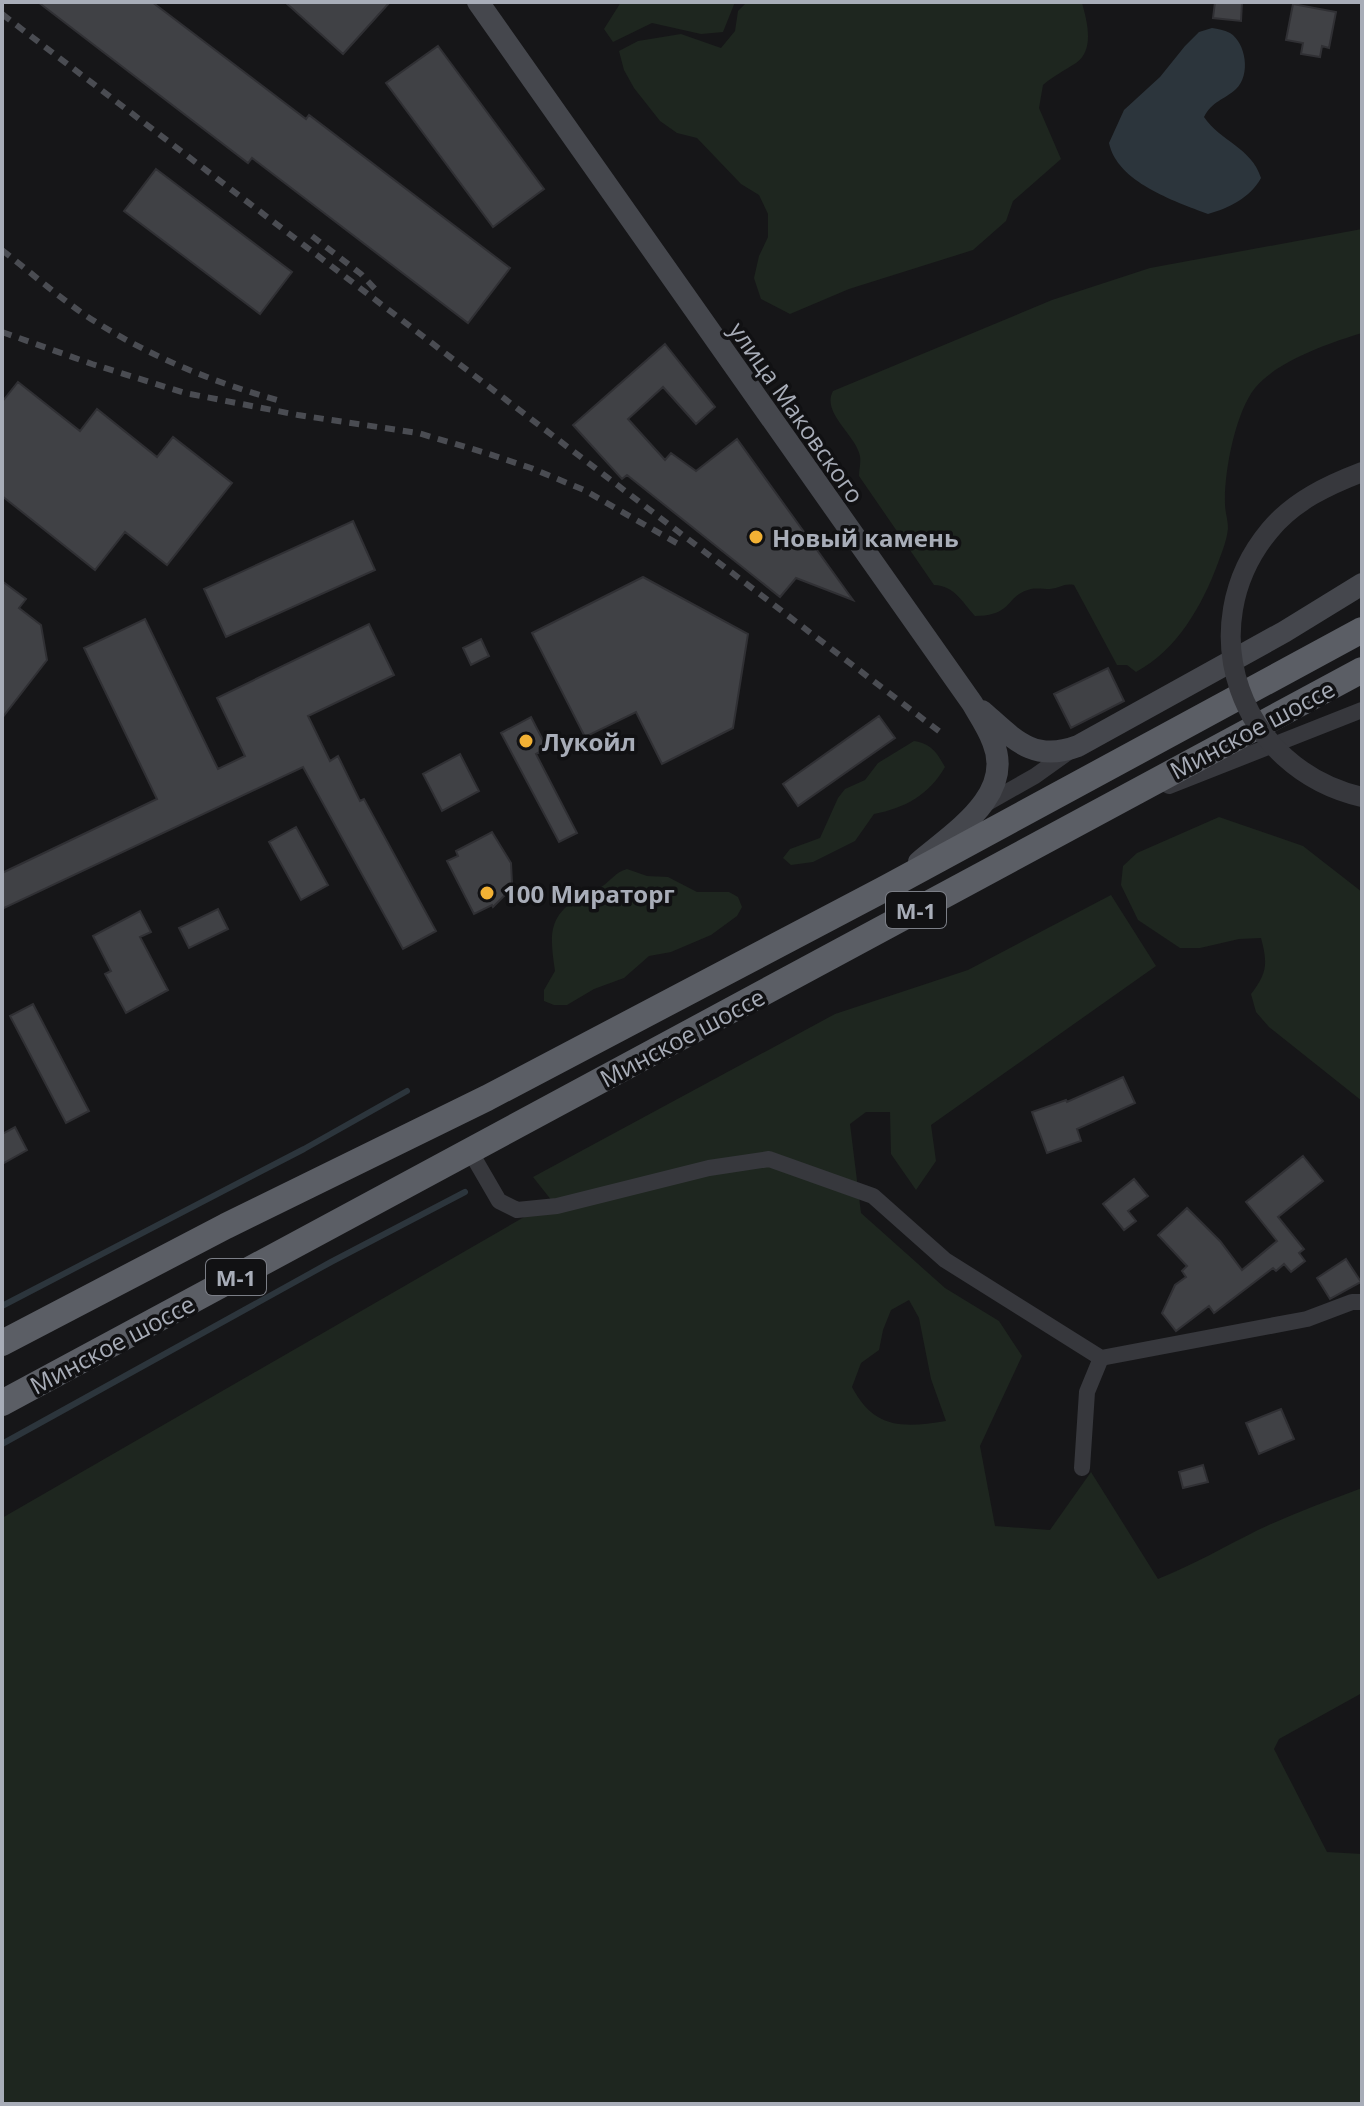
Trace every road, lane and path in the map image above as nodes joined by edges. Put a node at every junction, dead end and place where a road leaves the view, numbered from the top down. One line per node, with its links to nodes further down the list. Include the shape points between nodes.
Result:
1 (478, 2): 6 (main road, улица Маковского)
2 (1362, 472): 9 (street, bridge, via 1305,499 1271,528 1238,587 1231,631 1235,676 1264,736 1315,780)
3 (1362, 584): 8 (main road)
4 (1362, 630): 12 (highway, Минское шоссе / М-1)
5 (1362, 670): 11 (highway, Минское шоссе / М-1)
6 (972, 703): 8 (main road, via 1032,749 1050,754); 10 (main road, улица Маковского, via 994,743 998,766)
7 (1362, 710): 11 (street)
8 (1078, 746): 10 (street)
9 (1362, 797)
10 (982, 806): 12 (main road, улица Маковского)
11 (1057, 834): 13 (highway, Минское шоссе / М-1)
12 (895, 883): 15 (highway, Минское шоссе / М-1, via 476,1104)
13 (470, 1151): 16 (street, via 499,1201 517,1210 557,1206 709,1168 769,1159 873,1196 945,1260); 17 (highway, Минское шоссе / М-1)
14 (1362, 1302): 16 (street, via 1307,1319)
15 (2, 1343)
16 (1101, 1358): 18 (street, via 1087,1392)
17 (2, 1403)
18 (1082, 1468)

